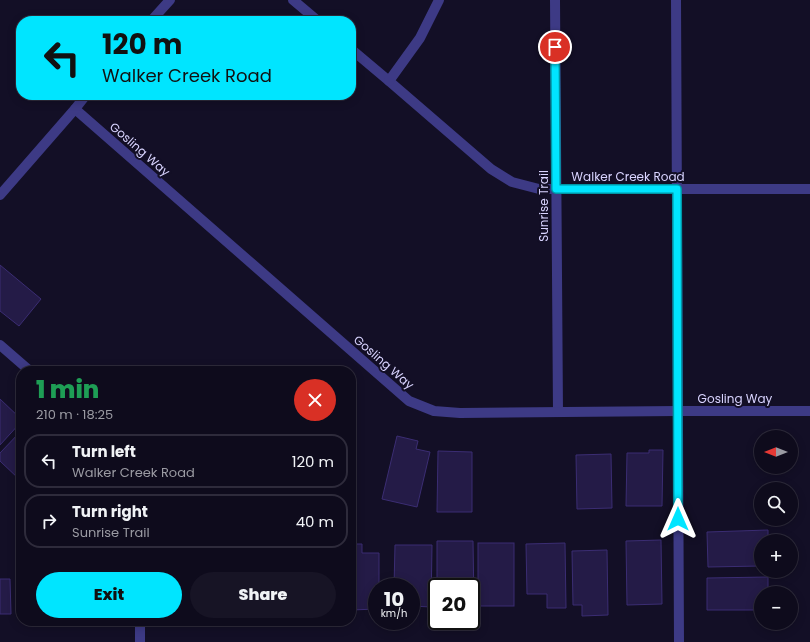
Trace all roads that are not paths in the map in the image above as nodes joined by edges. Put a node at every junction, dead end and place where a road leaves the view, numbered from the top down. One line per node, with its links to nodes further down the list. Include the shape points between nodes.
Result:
1 (170, 0): 6 (street)
2 (293, 0): 7 (street)
3 (439, 0): 9 (street, via 420,38)
4 (555, 0): 12 (street, Sunrise Trail)
5 (676, 0): 13 (street)
6 (156, 16)
7 (312, 16)
8 (356, 53): 9 (street, Walker Creek Road)
9 (389, 81): 12 (street, Walker Creek Road, via 491,169 512,182 539,189)
10 (82, 100): 11 (street)
11 (75, 109): 15 (street); 20 (street, Gosling Way, via 409,401 434,412)
12 (556, 189): 13 (street, Walker Creek Road); 20 (street, Sunrise Trail)
13 (677, 189): 14 (street, Walker Creek Road); 18 (street)
14 (810, 189)
15 (0, 195)
16 (0, 345): 17 (street)
17 (24, 366)
18 (678, 411): 19 (street, Gosling Way); 20 (street, Gosling Way); 23 (street)
19 (810, 411)
20 (558, 412)
21 (140, 626): 22 (street)
22 (140, 642)
23 (679, 642)

